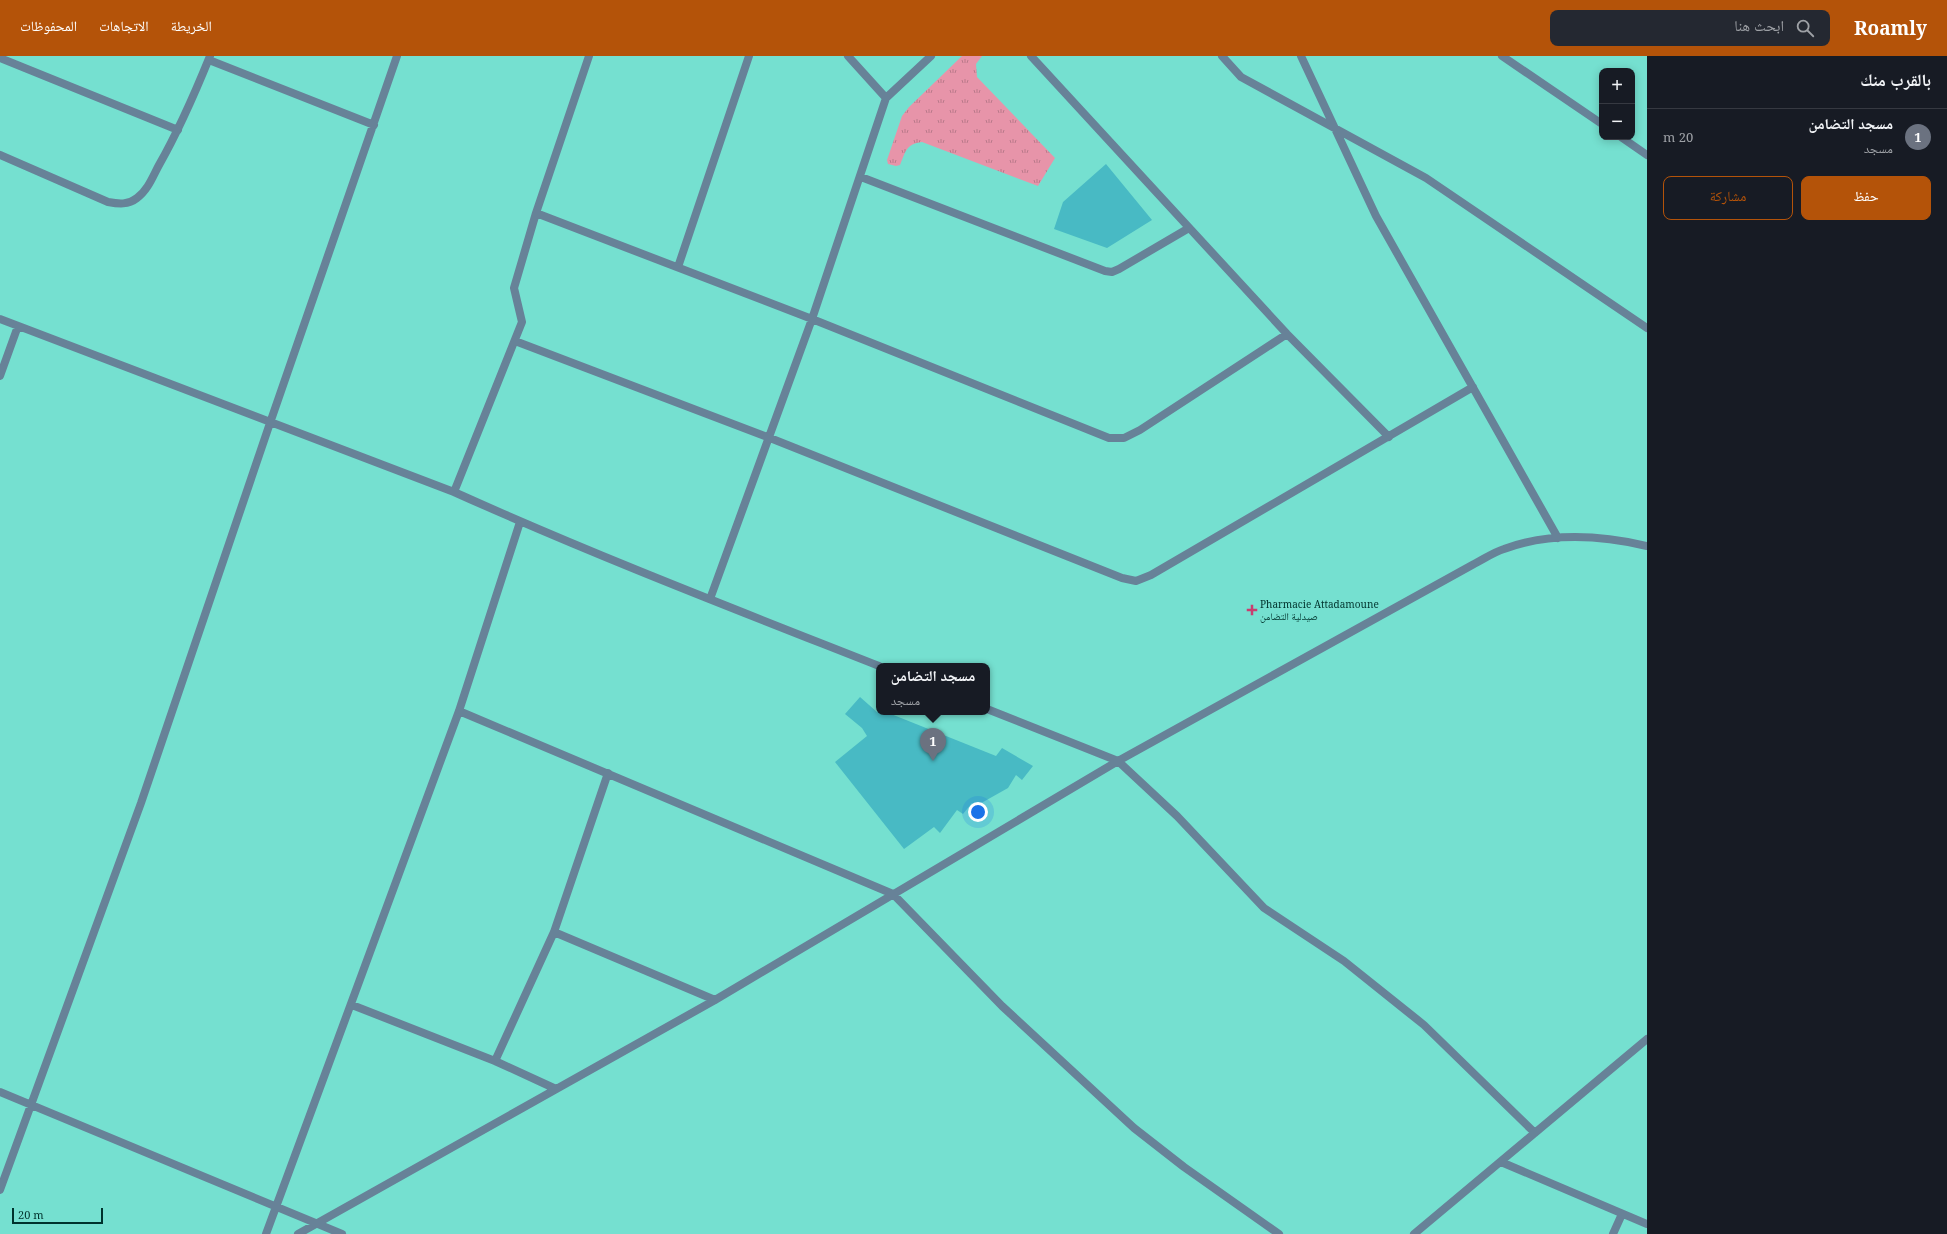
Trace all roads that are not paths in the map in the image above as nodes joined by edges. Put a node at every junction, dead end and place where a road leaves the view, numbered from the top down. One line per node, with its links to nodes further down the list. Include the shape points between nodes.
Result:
1 (397, 56): 14 (street)
2 (589, 56): 21 (street)
3 (749, 56): 23 (street)
4 (848, 56): 12 (street)
5 (931, 56): 12 (street)
6 (1031, 56): 22 (street)
7 (1222, 56): 15 (street, via 1241,77)
8 (1301, 56): 15 (street)
9 (1503, 56): 13 (street)
10 (0, 58): 16 (street)
11 (210, 58): 14 (street); 16 (street)
12 (886, 98): 20 (street)
13 (1599, 122)
14 (374, 125): 32 (street)
15 (1335, 128): 27 (street, via 1426,178); 31 (street, via 1376,216)
16 (178, 130): 18 (street, via 147,187 138,197 121,204 108,202)
17 (1625, 140): 19 (street)
18 (0, 155)
19 (1647, 155)
20 (861, 177): 22 (street, via 1105,271 1119,269); 25 (street)
21 (536, 213): 23 (street); 29 (street, via 514,288 522,322)
22 (1189, 228): 28 (street)
23 (678, 267): 25 (street)
24 (0, 319): 26 (street)
25 (812, 319): 28 (street, via 1109,438 1124,438 1140,430); 34 (street)
26 (18, 326): 30 (street); 32 (street)
27 (1647, 328)
28 (1287, 334): 33 (street)
29 (515, 341): 34 (street); 35 (street)
30 (0, 376)
31 (1473, 387): 33 (street); 37 (street)
32 (270, 423): 35 (street); 53 (street, via 141,803)
33 (1389, 437): 34 (street, via 1151,575 1136,581 1122,578)
34 (770, 438): 39 (street)
35 (454, 492): 36 (street)
36 (520, 522): 39 (street); 42 (street)
37 (1558, 538): 38 (street, via 1589,536); 43 (street, via 1504,549 1474,564)
38 (1647, 546)
39 (710, 599): 40 (street)
40 (876, 665)
41 (990, 710): 43 (street)
42 (459, 711): 44 (street); 48 (street)
43 (1118, 761): 45 (street); 54 (street, via 1177,816 1264,908 1344,962 1424,1025)
44 (608, 773): 45 (street); 46 (street)
45 (893, 894): 47 (street); 64 (street, via 1002,1006 1134,1128)
46 (554, 932): 47 (street); 50 (street)
47 (715, 1000): 51 (street)
48 (352, 1005): 50 (street); 57 (street)
49 (1647, 1039): 54 (street)
50 (495, 1061): 51 (street)
51 (556, 1088): 59 (street)
52 (0, 1092): 53 (street)
53 (30, 1104): 56 (street); 57 (street)
54 (1535, 1133): 55 (street)
55 (1501, 1162): 58 (street); 65 (street)
56 (0, 1190)
57 (276, 1208): 59 (street); 61 (street)
58 (1622, 1214): 60 (street); 66 (street)
59 (317, 1223): 62 (street); 63 (street)
60 (1647, 1224)
61 (266, 1234)
62 (298, 1234)
63 (342, 1234)
64 (1279, 1234)
65 (1414, 1234)
66 (1613, 1234)

